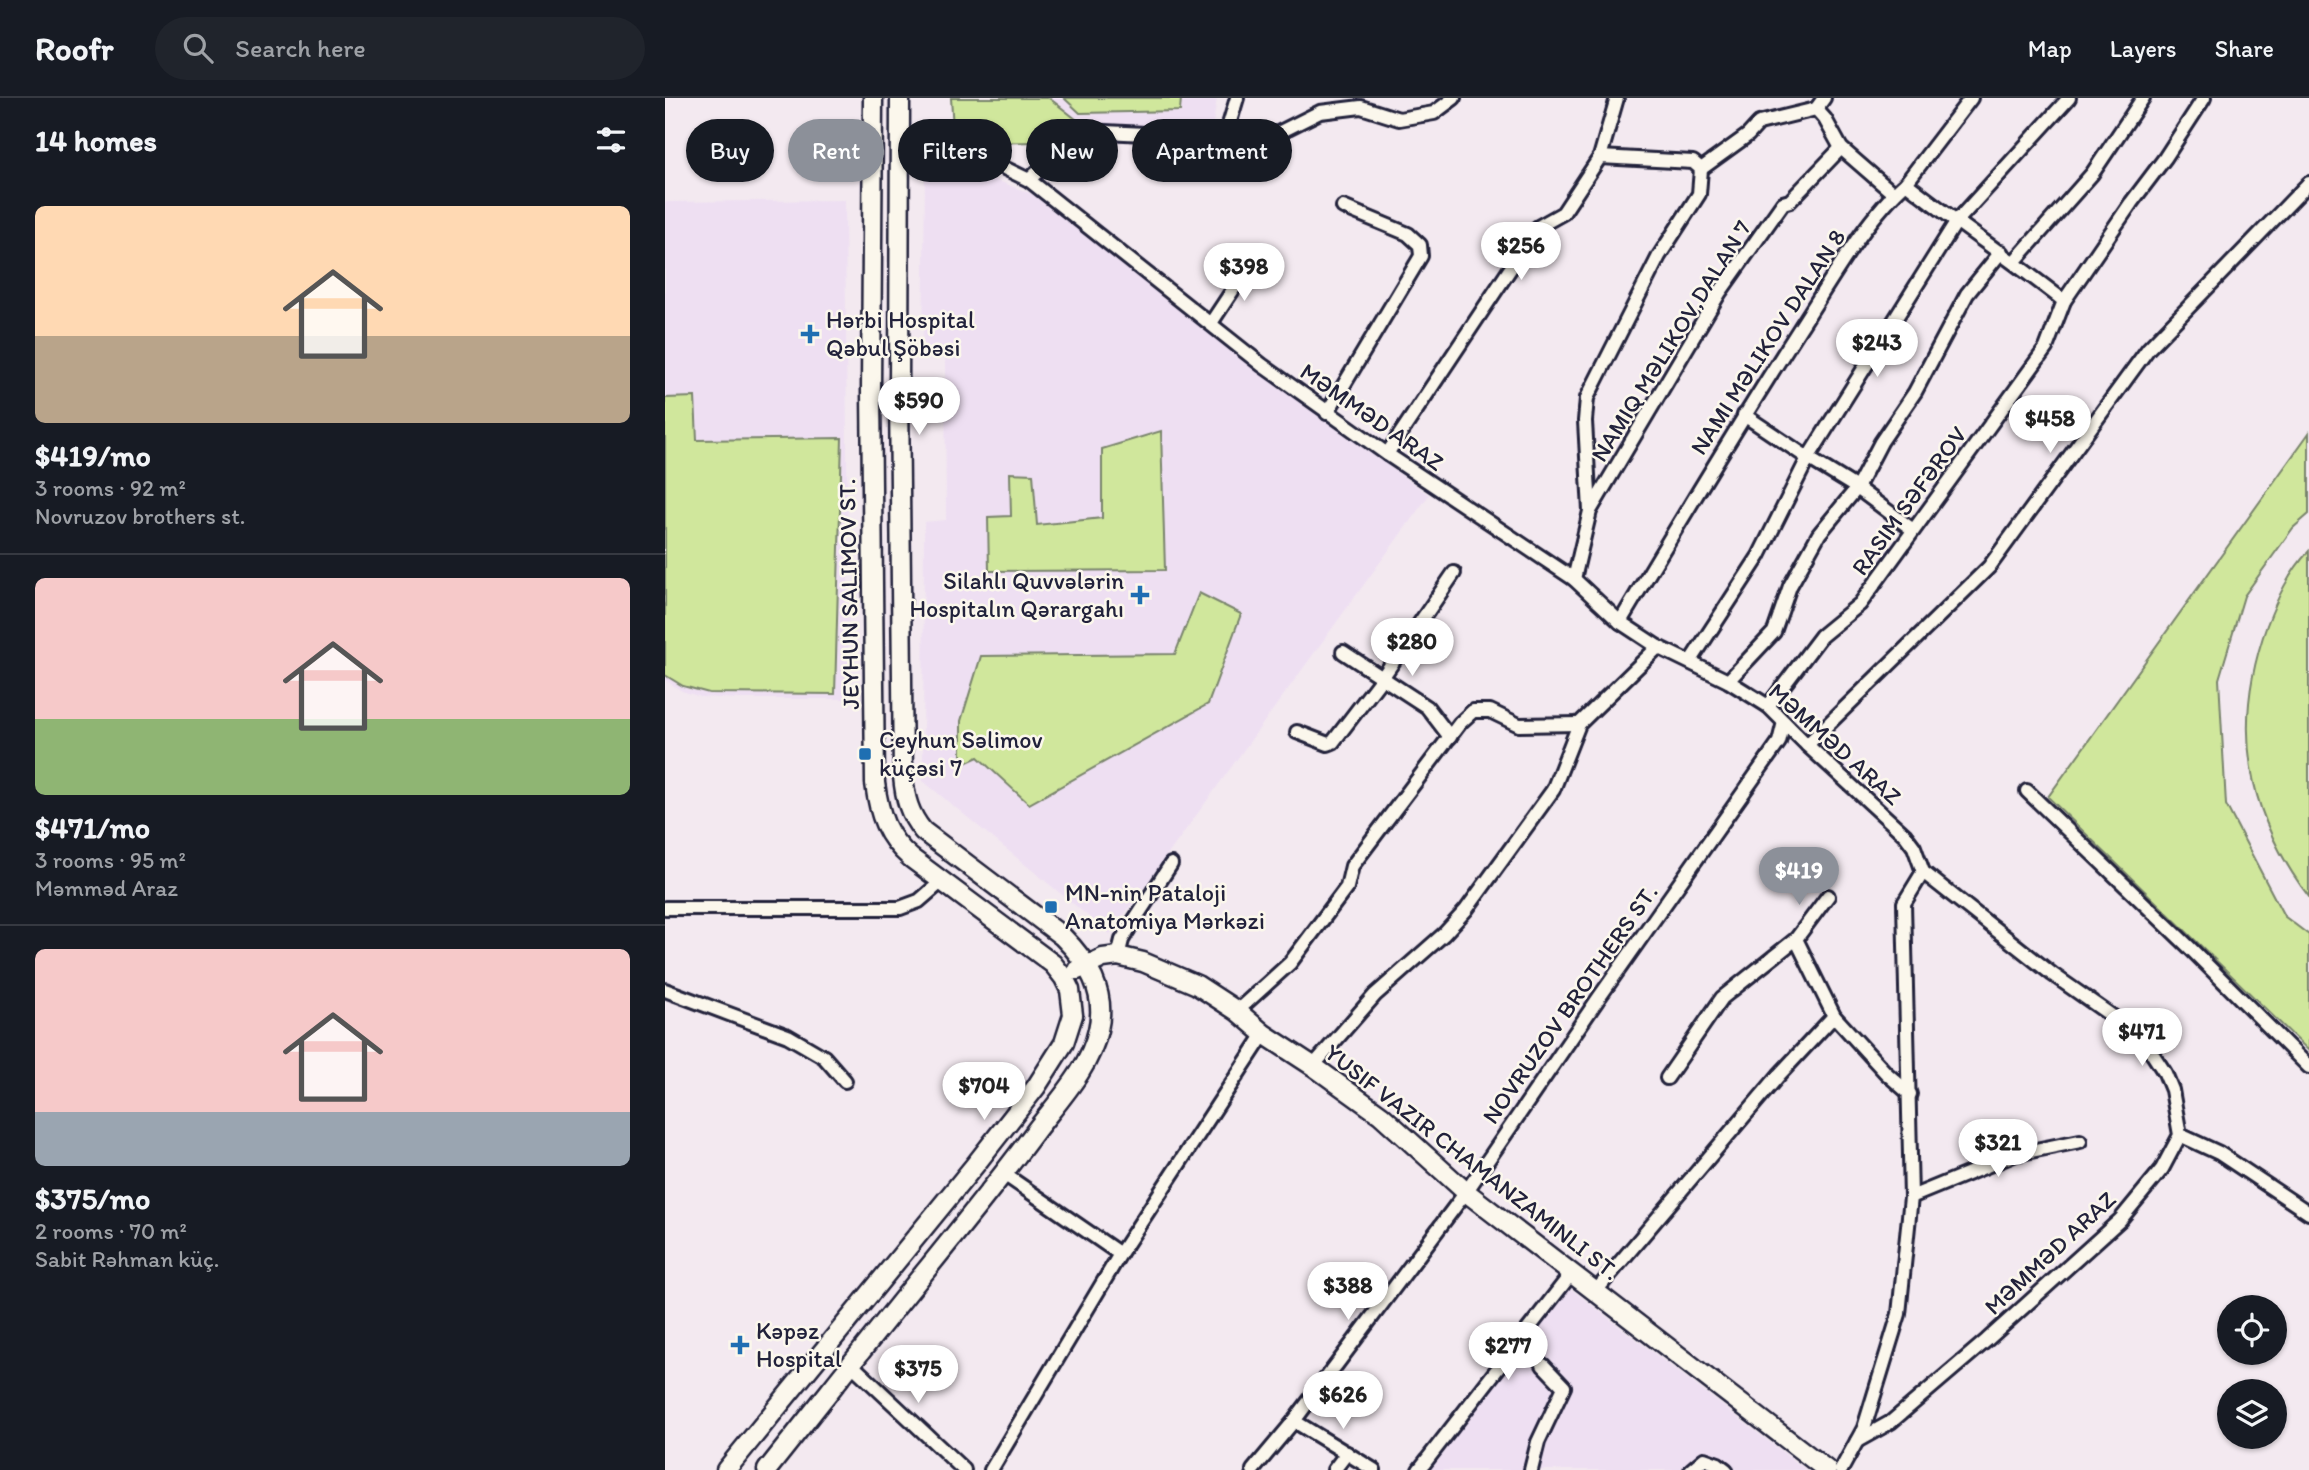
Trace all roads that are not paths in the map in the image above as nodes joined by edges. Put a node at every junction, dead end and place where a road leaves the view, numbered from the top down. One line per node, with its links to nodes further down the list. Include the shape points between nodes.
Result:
1 (873, 98): 46 (main road, JEYHUN SALIMOV ST.)
2 (900, 98): 12 (main road)
3 (1237, 98): 13 (street)
4 (1454, 98): 14 (street, via 1434,113 1399,119 1361,107 1320,112)
5 (1617, 98): 16 (street)
6 (1824, 98): 11 (street)
7 (1971, 98): 20 (street, NAMI MƏLIKOV DALAN 8)
8 (2069, 98): 24 (street)
9 (2143, 98): 26 (street, via 2092,174)
10 (2204, 98): 28 (street, RASIM SƏFƏROV)
11 (1816, 109): 15 (street); 17 (street, via 1759,123)
12 (900, 119)
13 (1231, 119)
14 (1292, 126)
15 (1841, 148): 22 (street); 35 (street, NAMIQ MƏLIKOV,DALAN 7, via 1783,203 1720,292)
16 (1600, 158): 17 (street, via 1693,162); 32 (street, via 1563,213 1538,227)
17 (1701, 169): 35 (street, via 1699,194 1659,256 1587,398)
18 (900, 182): 45 (main road)
19 (1032, 182): 29 (street, MƏMMƏD ARAZ)
20 (1906, 183): 22 (street, NAMI MƏLIKOV DALAN 8); 24 (street)
21 (2309, 183): 52 (street, via 2148,349 1989,567)
22 (1894, 194): 31 (street, NAMI MƏLIKOV DALAN 8, via 1847,255)
23 (1343, 207): 30 (street, via 1408,234 1420,245 1421,256)
24 (1956, 222): 25 (street); 33 (street)
25 (2001, 252): 26 (street); 34 (street, via 1967,294)
26 (2014, 262): 28 (street)
27 (1250, 264): 29 (street)
28 (2064, 301): 36 (street, RASIM SƏFƏROV, via 2046,348)
29 (1211, 323): 30 (street, MƏMMƏD ARAZ)
30 (1327, 413): 32 (street, MƏMMƏD ARAZ)
31 (1744, 415): 33 (street); 39 (street, NAMI MƏLIKOV DALAN 8)
32 (1387, 454): 38 (street, MƏMMƏD ARAZ)
33 (1808, 458): 34 (street); 42 (street, via 1759,556)
34 (1857, 488): 36 (street); 44 (street, via 1813,544 1790,586 1774,632)
35 (1590, 511): 38 (street, NAMIQ MƏLIKOV,DALAN 7)
36 (1913, 530): 47 (street, RASIM SƏFƏROV, via 1860,604 1821,636)
37 (1454, 573): 43 (street)
38 (1574, 579): 39 (street, MƏMMƏD ARAZ)
39 (1620, 622): 40 (street, MƏMMƏD ARAZ)
40 (1658, 647): 42 (street, MƏMMƏD ARAZ); 49 (street)
41 (1343, 652): 43 (street)
42 (1690, 662): 44 (street, MƏMMƏD ARAZ)
43 (1382, 678): 50 (street, via 1333,742); 51 (street, via 1427,707)
44 (1728, 681): 47 (street, MƏMMƏD ARAZ)
45 (903, 703): 46 (main road); 61 (main road, via 905,796 923,831 1062,936)
46 (874, 704): 56 (main road, JEYHUN SALIMOV ST., via 880,815 898,846)
47 (1768, 706): 48 (street, MƏMMƏD ARAZ)
48 (1784, 722): 52 (street, MƏMMƏD ARAZ); 75 (street, NOVRUZOV BROTHERS ST., via 1779,742)
49 (1579, 724): 51 (street, via 1519,725 1481,710 1473,711); 67 (street, via 1553,790 1466,909 1375,996)
50 (1297, 732)
51 (1450, 737): 64 (street, via 1352,866 1347,887 1290,963)
52 (1807, 745): 55 (street, MƏMMƏD ARAZ, via 1905,835)
53 (2028, 791): 68 (street)
54 (1171, 864): 60 (street, via 1122,940)
55 (1923, 872): 71 (street, via 1904,903); 72 (street, MƏMMƏD ARAZ, via 2052,974 2132,1030 2165,1073)
56 (942, 881): 58 (street, via 919,901 900,908); 62 (main road, JEYHUN SALIMOV ST., via 1040,953)
57 (1828, 896): 59 (street)
58 (665, 908)
59 (1796, 939): 65 (street); 69 (street, via 1722,998)
60 (1118, 956): 61 (main road); 64 (main road, YUSIF VAZIR CHAMANZAMINLI ST., via 1197,985)
61 (1087, 964): 62 (main road); 74 (main road, via 1098,990 1100,1011 1094,1044 1088,1059)
62 (1065, 978): 78 (main road, via 1073,1015 1064,1043 1036,1087)
63 (665, 990): 70 (street, via 787,1036 824,1057)
64 (1237, 1012): 66 (main road, YUSIF VAZIR CHAMANZAMINLI ST.)
65 (1834, 1016): 71 (street); 82 (street)
66 (1264, 1034): 67 (main road, YUSIF VAZIR CHAMANZAMINLI ST.); 80 (street)
67 (1313, 1066): 75 (main road, YUSIF VAZIR CHAMANZAMINLI ST., via 1381,1115)
68 (2309, 1067)
69 (1667, 1078)
70 (845, 1081)
71 (1909, 1094): 76 (street)
72 (2180, 1135): 77 (street, via 2219,1153); 86 (street, MƏMMƏD ARAZ, via 2162,1168 2120,1220 1891,1422)
73 (2080, 1141): 76 (street, via 2016,1154)
74 (1004, 1174): 79 (main road); 80 (street)
75 (1466, 1192): 81 (main road, YUSIF VAZIR CHAMANZAMINLI ST.); 85 (street, NOVRUZOV BROTHERS ST.)
76 (1911, 1197): 86 (street, via 1899,1314)
77 (2309, 1213)
78 (917, 1235): 79 (main road); 88 (main road)
79 (940, 1253): 83 (main road)
80 (1120, 1254): 91 (street)
81 (1571, 1274): 82 (main road, YUSIF VAZIR CHAMANZAMINLI ST.); 95 (street)
82 (1595, 1292): 99 (main road, YUSIF VAZIR CHAMANZAMINLI ST.)
83 (851, 1364): 89 (main road); 90 (street)
84 (1543, 1365): 96 (street, via 1564,1387 1538,1442)
85 (1294, 1421): 87 (street); 92 (street, NOVRUZOV BROTHERS ST.)
86 (1857, 1441): 100 (street)
87 (1347, 1453): 93 (street); 94 (street)
88 (726, 1470)
89 (767, 1470)
90 (964, 1470)
91 (991, 1470)
92 (1253, 1470)
93 (1335, 1470)
94 (1374, 1470)
95 (1419, 1470)
96 (1531, 1470)
97 (1691, 1470): 98 (street, via 1704,1460)
98 (1726, 1470)
99 (1827, 1470)
100 (1841, 1470)

